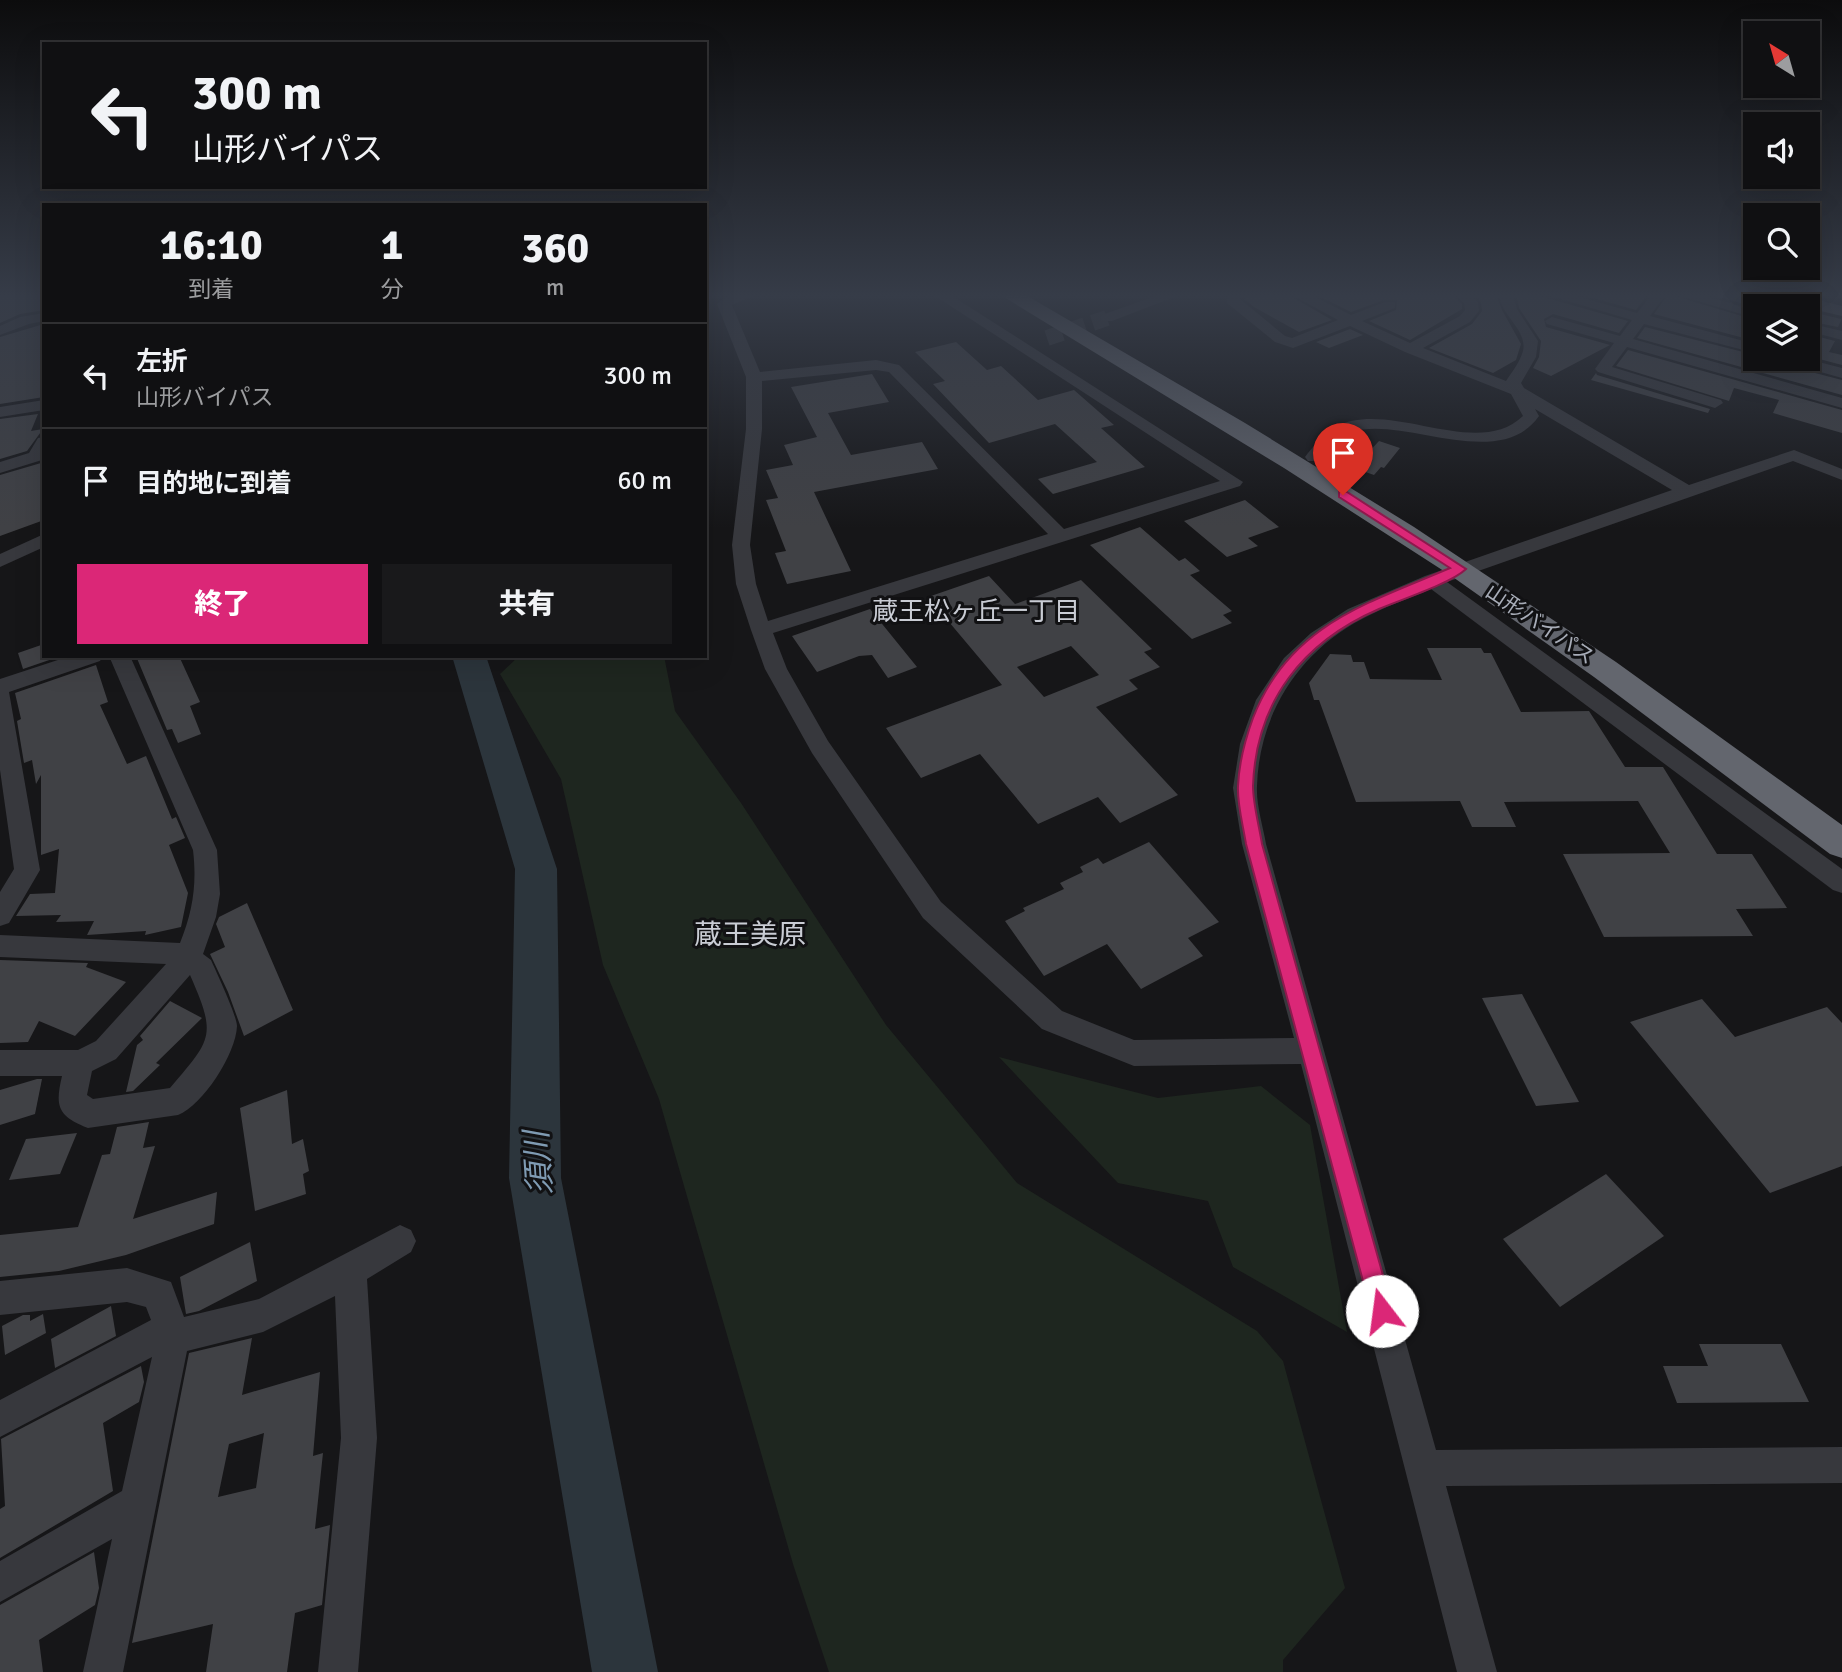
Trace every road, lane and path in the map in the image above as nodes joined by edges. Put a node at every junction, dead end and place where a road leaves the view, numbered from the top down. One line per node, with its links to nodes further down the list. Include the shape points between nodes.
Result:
1 (752, 372): 11 (street)
2 (805, 372): 11 (street)
3 (898, 372): 22 (street)
4 (1071, 372): 22 (street, via 1234,482)
5 (1140, 372): 25 (highway, 山形バイパス)
6 (1166, 372): 18 (highway, 山形バイパス)
7 (1469, 372): 12 (street)
8 (1519, 372): 12 (street, via 1513,383)
9 (1613, 372): 13 (street)
10 (1732, 372): 14 (street)
11 (754, 377): 27 (street, via 754,429 741,545)
12 (1517, 391): 18 (street, via 1531,416 1525,425 1499,435 1474,439 1365,425 1348,427); 21 (street)
13 (1715, 403)
14 (1842, 403)
15 (42, 405): 16 (street)
16 (0, 412)
17 (42, 446): 19 (street, via 36,456)
18 (1314, 457): 25 (highway, 山形バイパス)
19 (0, 468)
20 (1842, 475): 21 (street, via 1794,455)
21 (1686, 491): 25 (street)
22 (1059, 535): 27 (street)
23 (42, 541): 24 (street)
24 (0, 561)
25 (1471, 565): 26 (street); 32 (highway, 山形バイパス, via 1664,686); 34 (highway, 山形バイパス)
26 (1432, 580): 35 (street); 39 (street, via 1354,614 1309,646 1291,663 1267,701 1251,744 1245,788 1254,844)
27 (761, 630): 39 (street, via 776,669 820,747 932,910 1052,1020 1134,1053)
28 (87, 658): 30 (street)
29 (120, 658): 38 (street, via 205,850 209,903)
30 (0, 687)
31 (0, 695): 33 (street)
32 (1842, 820)
33 (12, 834): 36 (street, via 27,870)
34 (1842, 844)
35 (1842, 883)
36 (0, 915)
37 (0, 946): 38 (street, via 176,953)
38 (188, 958): 41 (street, via 106,1051); 41 (street, via 201,968 223,1025 213,1059 178,1101 88,1114 71,1100)
39 (1312, 1051): 48 (street)
40 (0, 1063): 41 (street)
41 (80, 1063)
42 (400, 1241): 43 (street)
43 (350, 1271): 45 (street, via 263,1315); 52 (street, via 359,1438)
44 (0, 1298): 45 (street, via 127,1285 159,1294)
45 (172, 1332): 46 (street); 49 (street)
46 (0, 1419)
47 (1842, 1465): 48 (street)
48 (1424, 1468): 53 (street)
49 (139, 1502): 50 (street); 51 (street)
50 (0, 1583)
51 (103, 1672)
52 (338, 1672)
53 (1477, 1672)

